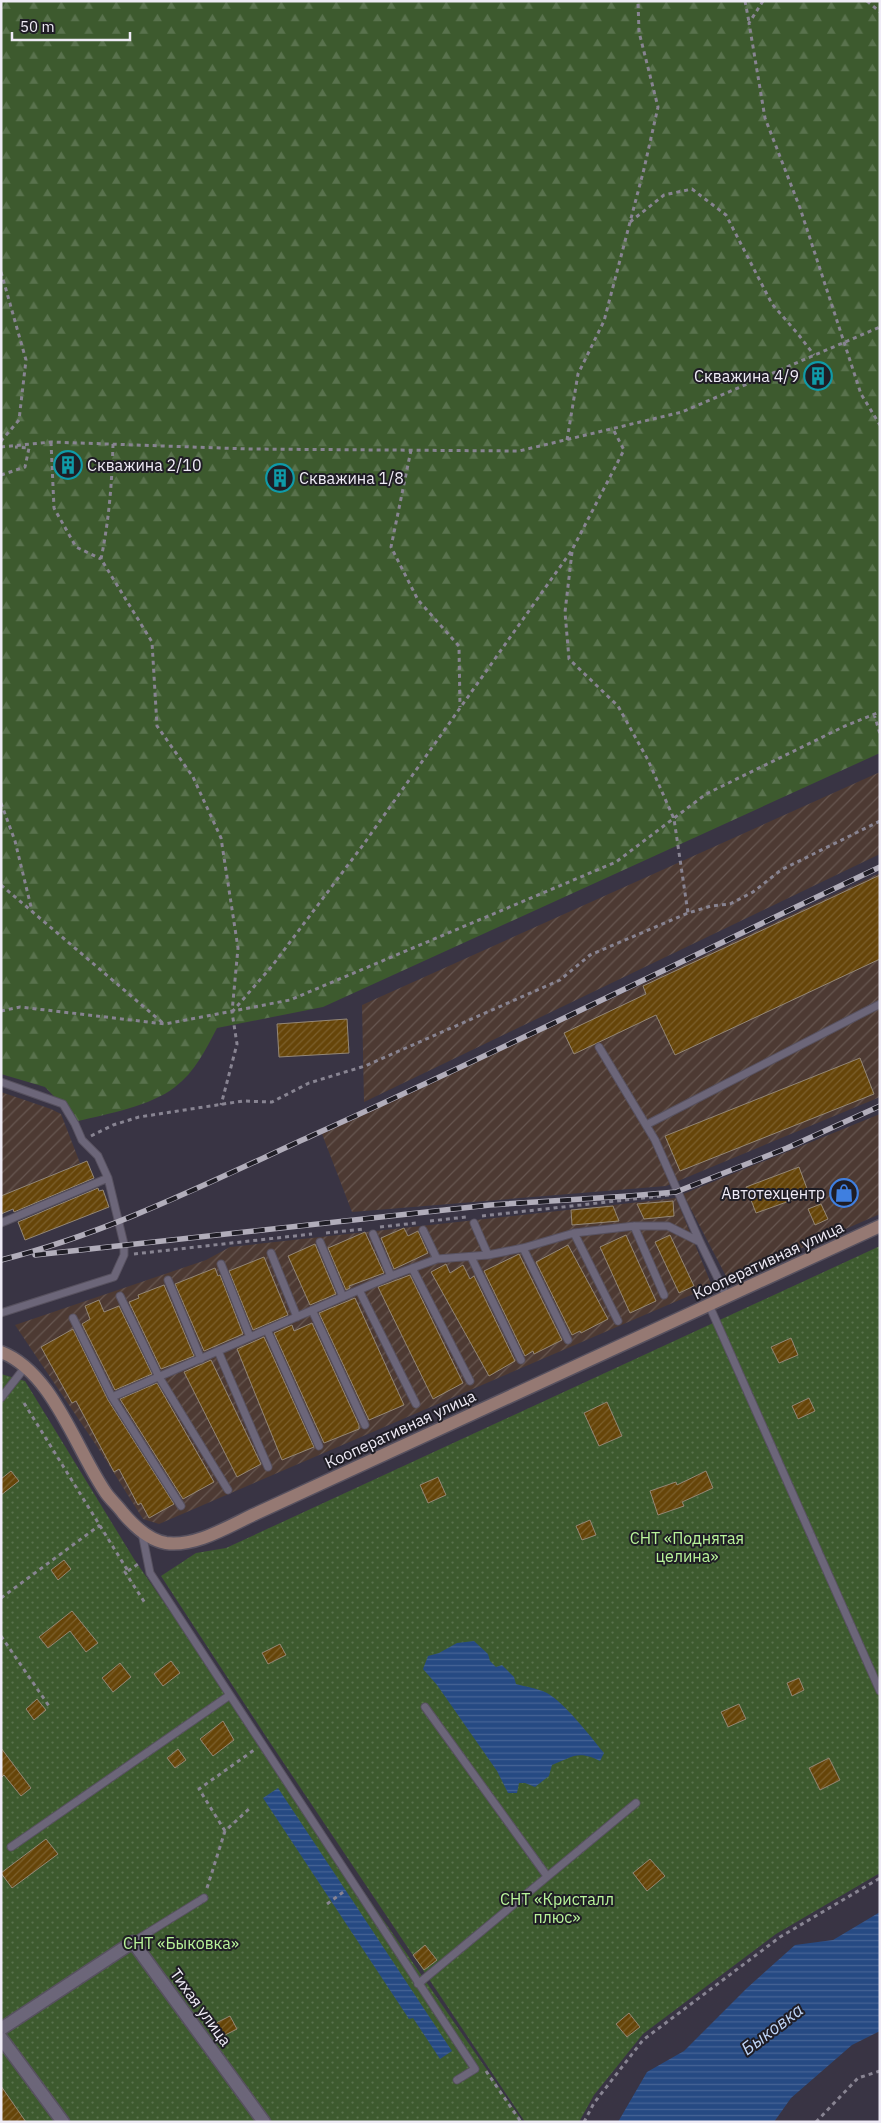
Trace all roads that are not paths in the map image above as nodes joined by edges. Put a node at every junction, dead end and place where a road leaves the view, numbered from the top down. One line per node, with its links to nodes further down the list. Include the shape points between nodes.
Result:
1 (880, 1004): 4 (lane)
2 (599, 1047): 4 (lane)
3 (1, 1082): 5 (lane, via 63,1104 82,1140 98,1156)
4 (646, 1125): 14 (lane)
5 (108, 1178): 7 (lane); 31 (lane, via 124,1244 124,1255 114,1277)
6 (472, 1220): 17 (lane)
7 (1, 1223)
8 (634, 1226): 11 (lane); 14 (lane, via 668,1226); 25 (lane)
9 (880, 1226): 28 (main road, Кооперативная улица)
10 (423, 1230): 19 (lane)
11 (574, 1233): 15 (lane); 34 (lane)
12 (373, 1234): 22 (lane)
13 (320, 1242): 27 (lane)
14 (700, 1242): 28 (lane)
15 (523, 1248): 17 (lane); 37 (lane)
16 (271, 1253): 32 (lane)
17 (488, 1255): 18 (lane)
18 (471, 1257): 19 (lane); 41 (lane)
19 (437, 1259): 21 (lane)
20 (221, 1264): 36 (lane)
21 (412, 1268): 22 (lane); 44 (lane)
22 (390, 1276): 24 (lane)
23 (168, 1280): 40 (lane)
24 (359, 1290): 27 (lane); 47 (lane)
25 (664, 1295)
26 (120, 1296): 43 (lane)
27 (343, 1297): 30 (lane)
28 (727, 1297): 29 (main road, Кооперативная улица)
29 (709, 1305): 53 (main road, Кооперативная улица, via 204,1536 185,1542 165,1543); 54 (lane)
30 (312, 1310): 32 (lane); 48 (lane)
31 (1, 1313)
32 (297, 1317): 35 (lane)
33 (73, 1318): 45 (lane)
34 (618, 1321)
35 (267, 1330): 36 (lane); 49 (lane)
36 (250, 1338): 38 (lane)
37 (568, 1340)
38 (218, 1351): 40 (lane); 50 (lane)
39 (1, 1352): 42 (main road, Кооперативная улица)
40 (201, 1359): 43 (lane)
41 (521, 1360)
42 (26, 1366): 46 (lane); 53 (main road, Кооперативная улица, via 44,1386 106,1492)
43 (159, 1377): 45 (lane); 51 (lane)
44 (470, 1381)
45 (112, 1397): 52 (lane)
46 (1, 1398)
47 (416, 1404)
48 (365, 1425)
49 (319, 1446)
50 (268, 1467)
51 (228, 1490)
52 (181, 1506)
53 (142, 1533): 55 (lane, via 150,1573)
54 (880, 1691)
55 (230, 1695): 58 (lane); 62 (lane)
56 (424, 1706): 59 (lane)
57 (636, 1803): 59 (lane)
58 (11, 1847)
59 (548, 1876): 62 (lane)
60 (204, 1898): 61 (lane)
61 (133, 1942): 63 (street); 67 (street, Тихая улица)
62 (418, 1984): 65 (lane, via 475,2069)
63 (1, 2029)
64 (1, 2038): 66 (street)
65 (458, 2080)
66 (63, 2122)
67 (264, 2122)

